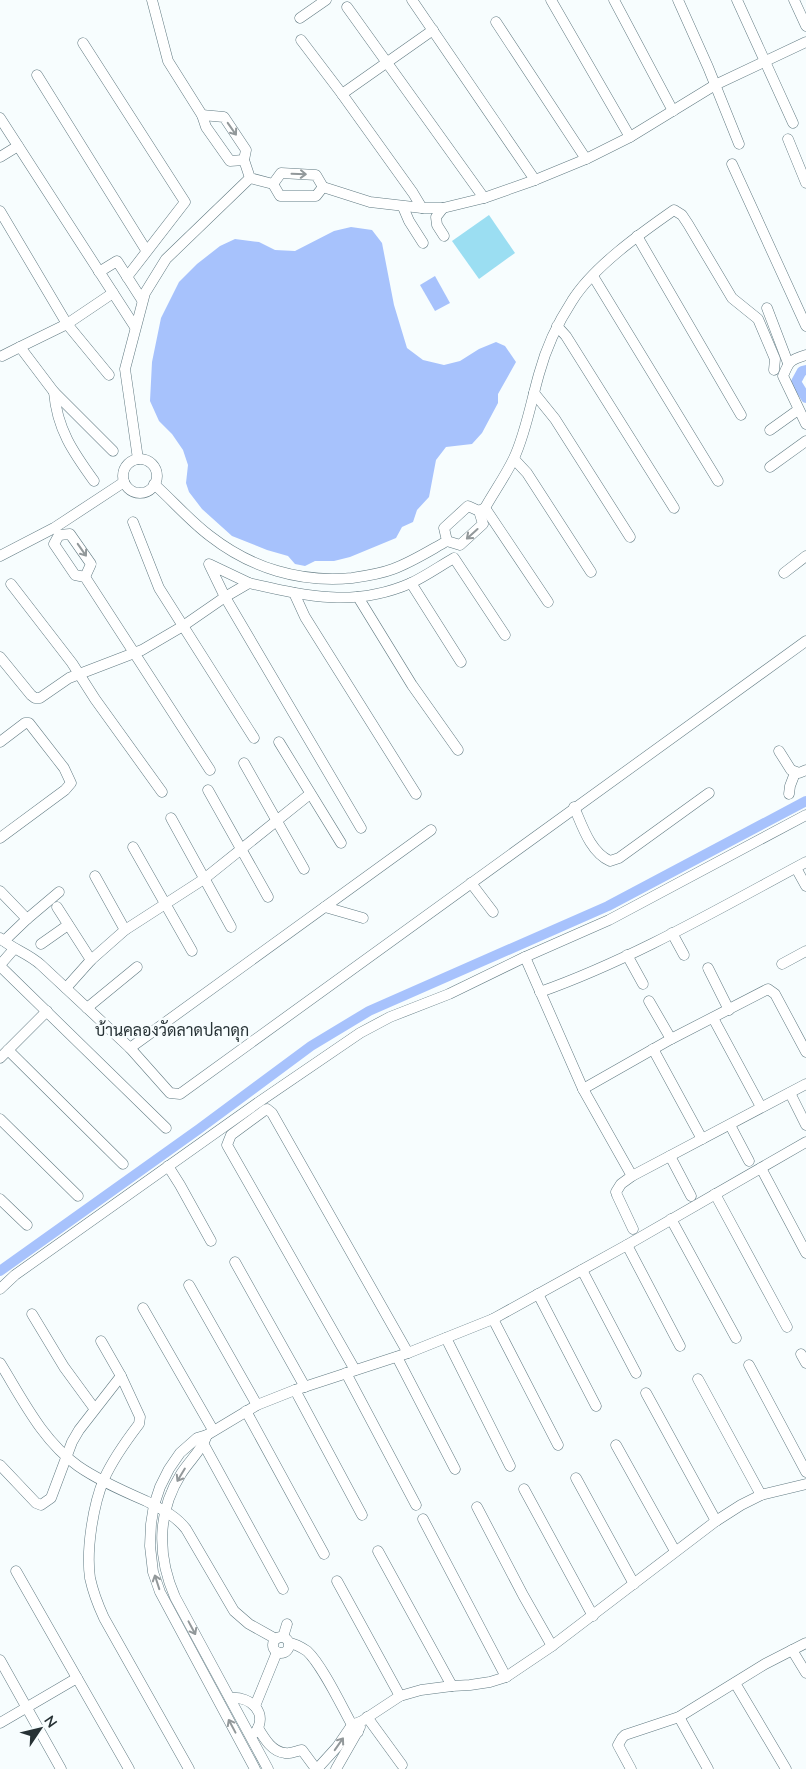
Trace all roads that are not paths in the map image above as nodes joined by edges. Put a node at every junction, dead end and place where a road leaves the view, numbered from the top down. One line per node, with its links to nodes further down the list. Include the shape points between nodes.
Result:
1 (152, 0): 23 (street, via 168,61)
2 (326, 0): 10 (street)
3 (412, 0): 13 (street)
4 (551, 0): 26 (street)
5 (614, 0): 22 (street)
6 (678, 0): 20 (street)
7 (737, 0): 18 (street)
8 (794, 0): 12 (street)
9 (347, 7): 17 (street)
10 (300, 18)
11 (496, 22): 31 (street)
12 (806, 26)
13 (433, 30): 17 (street); 35 (street)
14 (301, 40): 21 (street)
15 (806, 42): 18 (street)
16 (83, 43): 47 (street, via 185,202)
17 (386, 62): 21 (street); 39 (street)
18 (765, 62): 20 (street); 25 (street)
19 (37, 75): 47 (street)
20 (715, 85): 22 (street); 28 (street)
21 (342, 94): 41 (street)
22 (674, 111): 26 (street)
23 (202, 115): 32 (street, via 206,127 230,161); 32 (street, one-way to 32, via 224,117 246,150)
24 (0, 118): 29 (street)
25 (793, 123)
26 (630, 137): 31 (street)
27 (788, 139): 36 (street)
28 (739, 144)
29 (18, 146): 30 (street); 48 (street)
30 (0, 157)
31 (586, 159): 35 (street)
32 (244, 160): 34 (street)
33 (732, 164): 56 (street)
34 (250, 178): 37 (street); 52 (street, via 166,259)
35 (535, 180): 39 (street)
36 (806, 183)
37 (273, 184): 38 (street, via 280,196 316,196); 38 (street, one-way to 38, via 281,174 316,175)
38 (324, 187): 40 (street, via 370,202)
39 (484, 198): 42 (street)
40 (403, 206): 41 (street); 46 (street)
41 (422, 208): 42 (street)
42 (443, 208): 44 (street, via 436,217)
43 (0, 211): 54 (street)
44 (444, 236)
45 (637, 236): 49 (street); 62 (street, via 674,210 682,215 732,298 758,319 775,358); 67 (street)
46 (423, 243)
47 (146, 250): 50 (street)
48 (99, 272): 50 (street, via 117,261); 51 (street)
49 (592, 276): 55 (street); 76 (street)
50 (127, 277): 52 (street)
51 (113, 294): 54 (street); 57 (street)
52 (142, 300): 57 (street)
53 (767, 308): 61 (street)
54 (67, 324): 58 (street); 63 (street)
55 (557, 326): 65 (street); 79 (street)
56 (806, 326)
57 (135, 327): 72 (street, via 125,369)
58 (20, 347): 60 (street); 64 (street)
59 (806, 355): 61 (street)
60 (2, 356)
61 (788, 363): 66 (street, via 783,376)
62 (774, 370)
63 (109, 375)
64 (54, 392): 71 (street); 75 (street, via 55,408 72,452)
65 (534, 393): 73 (street); 83 (street, via 556,419)
66 (798, 410): 68 (street); 69 (street)
67 (741, 415)
68 (806, 424)
69 (770, 430)
70 (806, 441): 74 (street)
71 (113, 451)
72 (138, 459): 77 (street, via 125,468); 78 (street, via 148,461 155,469)
73 (514, 459): 80 (street); 87 (street, via 527,473)
74 (770, 467)
75 (94, 481)
76 (718, 481)
77 (124, 482): 78 (street, via 131,490 141,492); 82 (street)
78 (154, 484): 84 (street, via 209,536 252,563 280,573 312,579 367,576 391,570)
79 (674, 508)
80 (482, 510): 84 (street, one-way to 84, via 483,524 460,545); 84 (street, via 468,506 444,528); 96 (street)
81 (133, 522): 97 (street, via 159,588)
82 (57, 531): 85 (street); 89 (street, via 54,544 75,575); 89 (street, one-way to 89, via 70,534 91,564)
83 (630, 537)
84 (447, 541)
85 (0, 556)
86 (806, 556): 88 (street)
87 (591, 572)
88 (784, 573)
89 (85, 577): 100 (street)
90 (249, 583): 93 (street); 94 (street); 94 (street, via 208,564)
91 (411, 583): 95 (street); 98 (street, via 454,558); 102 (street)
92 (11, 584): 103 (street)
93 (294, 593): 95 (street); 117 (street, via 305,617)
94 (225, 597): 97 (street); 123 (street)
95 (358, 597): 107 (street, via 412,685)
96 (548, 602)
97 (182, 626): 100 (street); 104 (street)
98 (505, 635)
99 (806, 641): 119 (street)
100 (136, 653): 103 (street); 110 (street)
101 (0, 657): 103 (street, via 35,698 46,695)
102 (461, 662)
103 (79, 673): 114 (street)
104 (254, 738)
105 (0, 742): 125 (street, via 29,723 64,768 70,783)
106 (278, 742): 116 (street)
107 (458, 750)
108 (779, 751): 112 (street)
109 (244, 763): 122 (street)
110 (210, 770)
111 (806, 770): 112 (street)
112 (795, 773): 118 (street)
113 (208, 790): 128 (street)
114 (162, 792)
115 (709, 793): 119 (street, via 619,858 610,861 592,844)
116 (310, 794): 122 (street); 126 (street)
117 (416, 794)
118 (790, 794)
119 (574, 807): 134 (street)
120 (806, 815): 156 (street, via 609,920)
121 (171, 818): 133 (street)
122 (276, 820): 128 (street); 131 (street)
123 (361, 828)
124 (431, 830): 140 (street)
125 (0, 838)
126 (341, 843)
127 (133, 847): 139 (street)
128 (240, 848): 133 (street); 138 (street)
129 (806, 862): 130 (street)
130 (796, 868): 135 (street); 148 (street)
131 (304, 869)
132 (95, 876): 147 (street)
133 (204, 879): 139 (street); 146 (street)
134 (472, 883): 142 (street); 171 (street, via 180,1094 170,1093)
135 (806, 886)
136 (0, 891): 144 (street)
137 (59, 892): 144 (street)
138 (268, 897)
139 (165, 905): 147 (street); 152 (street)
140 (325, 907): 143 (street); 171 (street)
141 (57, 908): 145 (street)
142 (493, 912)
143 (363, 918)
144 (27, 919): 149 (street)
145 (68, 925): 150 (street); 157 (street)
146 (231, 927)
147 (125, 930): 157 (street)
148 (672, 933): 154 (street); 155 (street)
149 (2, 939): 151 (street)
150 (41, 944)
151 (14, 949): 159 (street); 163 (street, via 31,956)
152 (192, 951)
153 (806, 951): 158 (street)
154 (627, 955): 162 (street); 164 (street)
155 (684, 955)
156 (525, 957): 164 (street); 189 (street, via 360,1033)
157 (91, 960): 163 (street)
158 (782, 964)
159 (0, 965): 168 (street)
160 (137, 967): 166 (street)
161 (708, 968): 167 (street)
162 (643, 984)
163 (66, 988): 166 (street)
164 (540, 992): 177 (street)
165 (648, 1001): 170 (street)
166 (88, 1008): 171 (street)
167 (729, 1010): 169 (street); 174 (street, via 763,991 771,990)
168 (47, 1012): 173 (street); 183 (street)
169 (712, 1018): 170 (street); 179 (street)
170 (671, 1039): 172 (street)
171 (130, 1048)
172 (653, 1049): 177 (street); 184 (street)
173 (8, 1050): 175 (street); 188 (street)
174 (806, 1052)
175 (0, 1058)
176 (806, 1084): 178 (street)
177 (583, 1089): 191 (street)
178 (790, 1093): 179 (street); 182 (street)
179 (761, 1107): 181 (street)
180 (0, 1119): 193 (street)
181 (730, 1125): 184 (street); 187 (street)
182 (806, 1125)
183 (166, 1128)
184 (702, 1139): 186 (street)
185 (806, 1142): 190 (street)
186 (670, 1156): 191 (street); 194 (street)
187 (749, 1161)
188 (123, 1164)
189 (168, 1166): 199 (street); 205 (street)
190 (761, 1168): 192 (street); 201 (street)
191 (632, 1176): 198 (street, via 616,1192)
192 (716, 1194): 196 (street); 210 (street)
193 (78, 1196)
194 (692, 1196)
195 (0, 1198): 197 (street)
196 (671, 1219): 200 (street); 212 (street)
197 (27, 1225)
198 (633, 1229)
199 (211, 1241)
200 (627, 1245): 203 (street); 214 (street)
201 (806, 1253)
202 (235, 1262): 223 (street)
203 (582, 1270): 206 (street); 220 (street)
204 (189, 1286): 225 (street)
205 (0, 1289)
206 (538, 1294): 209 (street); 226 (street)
207 (143, 1308): 229 (street)
208 (32, 1314): 227 (street)
209 (493, 1319): 211 (street); 230 (street)
210 (787, 1327)
211 (446, 1338): 215 (street); 234 (street)
212 (736, 1338)
213 (101, 1341): 221 (street)
214 (680, 1346)
215 (408, 1353): 216 (street); 219 (street, via 267,1109 231,1135 227,1145)
216 (397, 1357): 219 (street); 235 (street)
217 (0, 1363): 232 (street, via 34,1419)
218 (749, 1364): 236 (street)
219 (350, 1372): 223 (street); 243 (street)
220 (636, 1372)
221 (121, 1376): 227 (street); 238 (street, via 137,1408 139,1424)
222 (698, 1379): 241 (street)
223 (300, 1388): 225 (street); 246 (street)
224 (646, 1393): 248 (street)
225 (257, 1405): 228 (street)
226 (596, 1406)
227 (94, 1408): 232 (street)
228 (246, 1411): 229 (street); 251 (street)
229 (205, 1437): 242 (street, via 180,1453 160,1487); 245 (street, one-way to 245, via 180,1475); 255 (street)
230 (558, 1445)
231 (616, 1445): 250 (street)
232 (66, 1456): 233 (street, via 50,1498 41,1505); 238 (street)
233 (0, 1465)
234 (510, 1466)
235 (455, 1469)
236 (806, 1472)
237 (576, 1478): 254 (street)
238 (104, 1480): 242 (street); 282 (street, via 96,1504 90,1551 90,1576 95,1599)
239 (806, 1484): 241 (street)
240 (524, 1489): 256 (street)
241 (761, 1495): 248 (street)
242 (154, 1505): 245 (street); 264 (street, one-way to 242, via 160,1592 153,1572 150,1524)
243 (416, 1505)
244 (477, 1507): 260 (street)
245 (166, 1510): 258 (street, via 186,1529 234,1611 249,1624); 263 (street, one-way to 263, via 162,1545 167,1579)
246 (362, 1515)
247 (423, 1519): 266 (street)
248 (716, 1521): 250 (street)
249 (378, 1551): 269 (street)
250 (675, 1551): 254 (street)
251 (324, 1554)
252 (16, 1571): 267 (street)
253 (336, 1581): 270 (street)
254 (634, 1584): 256 (street)
255 (283, 1589)
256 (593, 1616): 260 (street)
257 (288, 1624): 258 (street)
258 (283, 1640): 272 (street, via 274,1647 277,1652); 276 (street, via 307,1651)
259 (806, 1643): 261 (street)
260 (552, 1646): 266 (street)
261 (792, 1650): 265 (street); 268 (street)
262 (0, 1660): 273 (street)
263 (214, 1668): 264 (street); 271 (street)
264 (204, 1673): 283 (street, one-way to 264)
265 (806, 1673)
266 (506, 1677): 269 (street)
267 (77, 1678): 273 (street); 281 (street)
268 (735, 1683): 274 (street); 289 (street)
269 (452, 1686): 270 (street)
270 (400, 1696): 276 (street)
271 (230, 1698): 272 (street, via 240,1697); 278 (street)
272 (255, 1706): 277 (street, via 260,1720)
273 (26, 1707): 275 (street); 280 (street)
274 (679, 1717): 287 (street, via 622,1738 618,1745); 288 (street)
275 (0, 1723)
276 (360, 1724): 279 (street); 285 (street, one-way to 276); 286 (street)
277 (258, 1728): 278 (street); 285 (street, via 275,1749 284,1753 302,1750)
278 (251, 1738): 284 (street)
279 (402, 1765)
280 (61, 1769)
281 (128, 1769)
282 (189, 1769)
283 (255, 1769)
284 (268, 1769)
285 (317, 1769)
286 (336, 1769)
287 (631, 1769)
288 (708, 1769)
289 (786, 1769)

